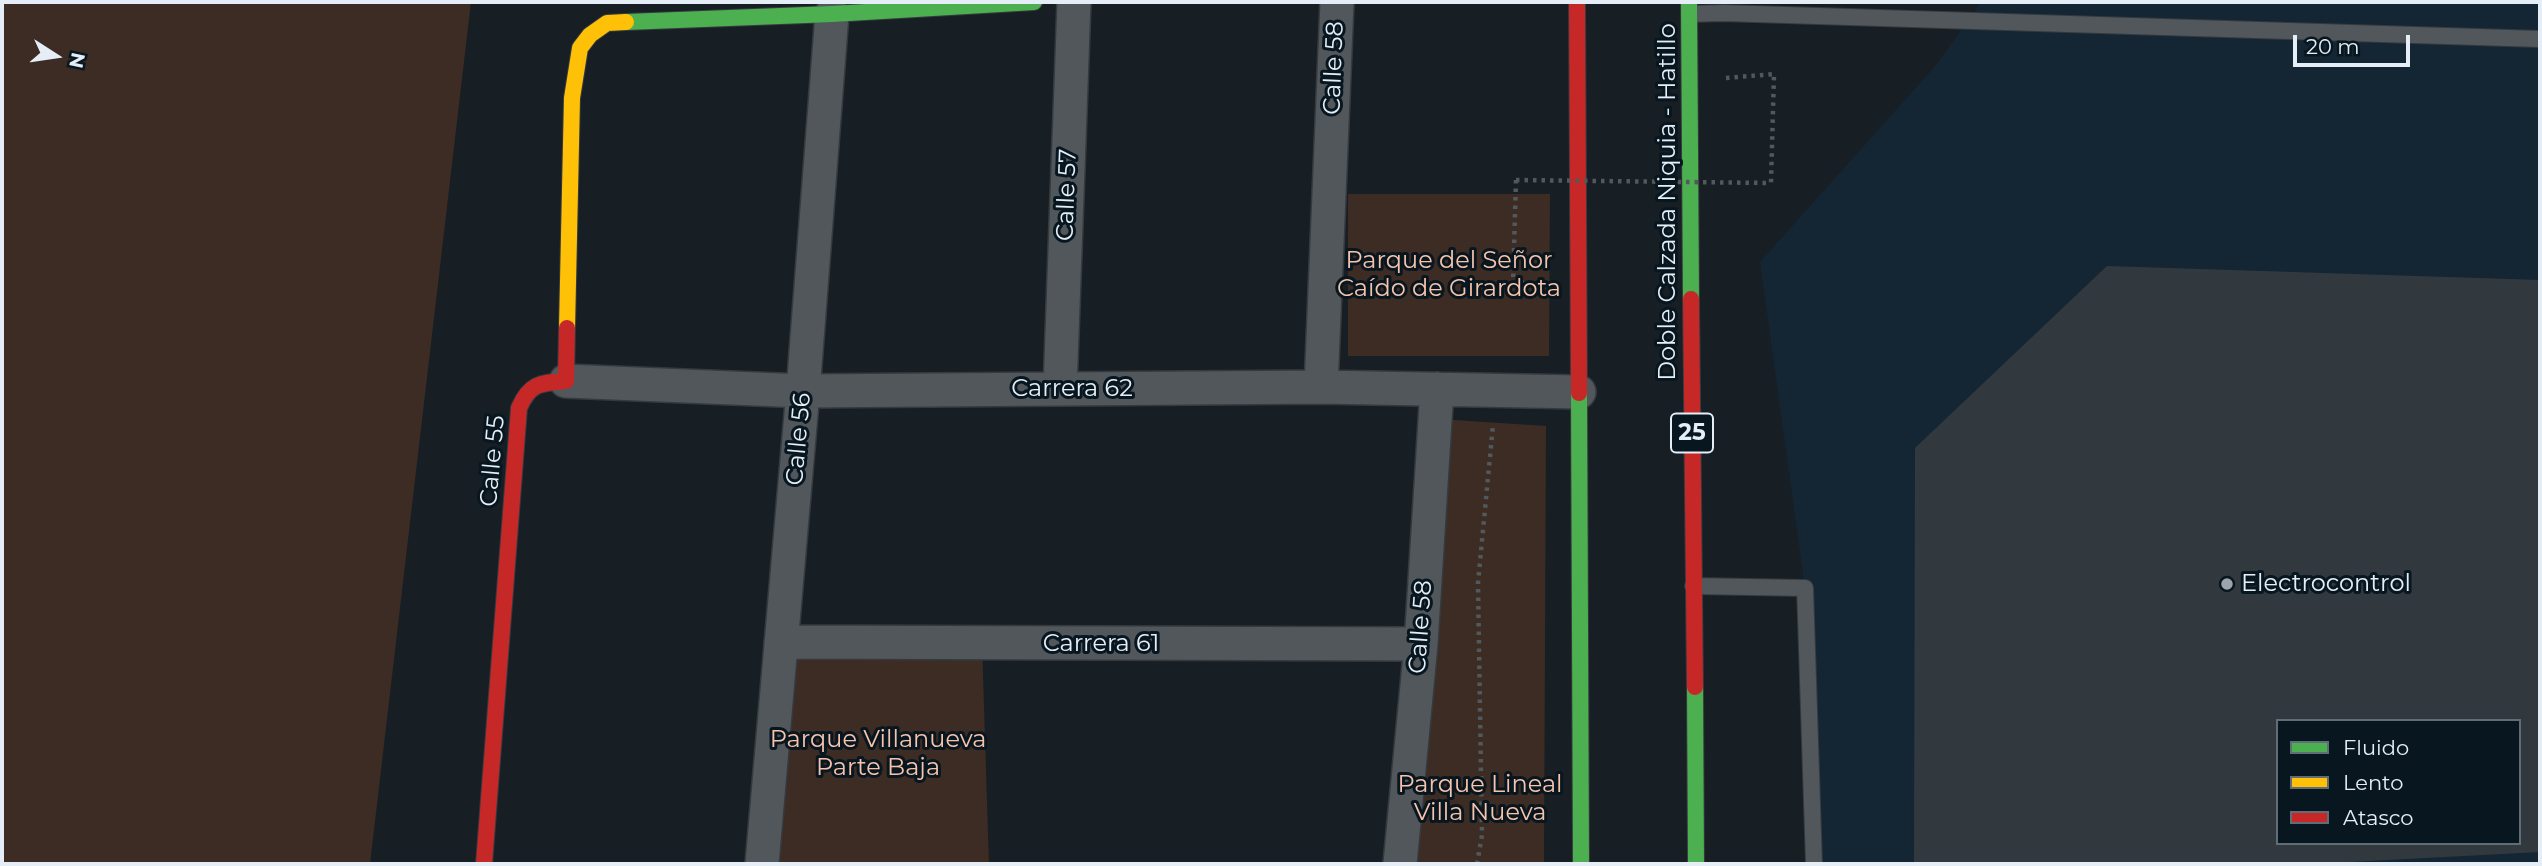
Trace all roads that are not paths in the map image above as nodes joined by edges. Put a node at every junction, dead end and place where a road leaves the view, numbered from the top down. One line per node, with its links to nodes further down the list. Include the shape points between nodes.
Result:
1 (1034, 2): 6 (main road)
2 (1074, 2): 10 (street, Calle 57)
3 (1337, 2): 9 (street, Calle 58)
4 (1577, 2): 13 (main road)
5 (1689, 8): 7 (lane, via 1723,13); 14 (main road, Doble Calzada Niquia - Hatillo / 25)
6 (832, 14): 8 (main road, via 607,23 580,48 572,98); 12 (street, Calle 56)
7 (2540, 39)
8 (566, 381): 12 (street, Carrera 62); 17 (main road, Calle 55, via 538,383 525,393 519,408)
9 (1321, 387): 10 (street, Carrera 62); 11 (street, Carrera 62)
10 (1060, 388): 12 (street, Carrera 62)
11 (1437, 389): 13 (street, Carrera 62); 16 (street, Calle 58)
12 (803, 391): 15 (street, Calle 56)
13 (1579, 392): 20 (main road)
14 (1693, 586): 21 (main road, Doble Calzada Niquia - Hatillo / 25); 22 (lane, via 1805,588)
15 (781, 642): 16 (street, Carrera 61); 18 (street, Calle 56)
16 (1421, 645): 19 (street, Calle 58)
17 (484, 864)
18 (762, 864)
19 (1400, 864)
20 (1581, 864)
21 (1696, 864)
22 (1814, 864)

